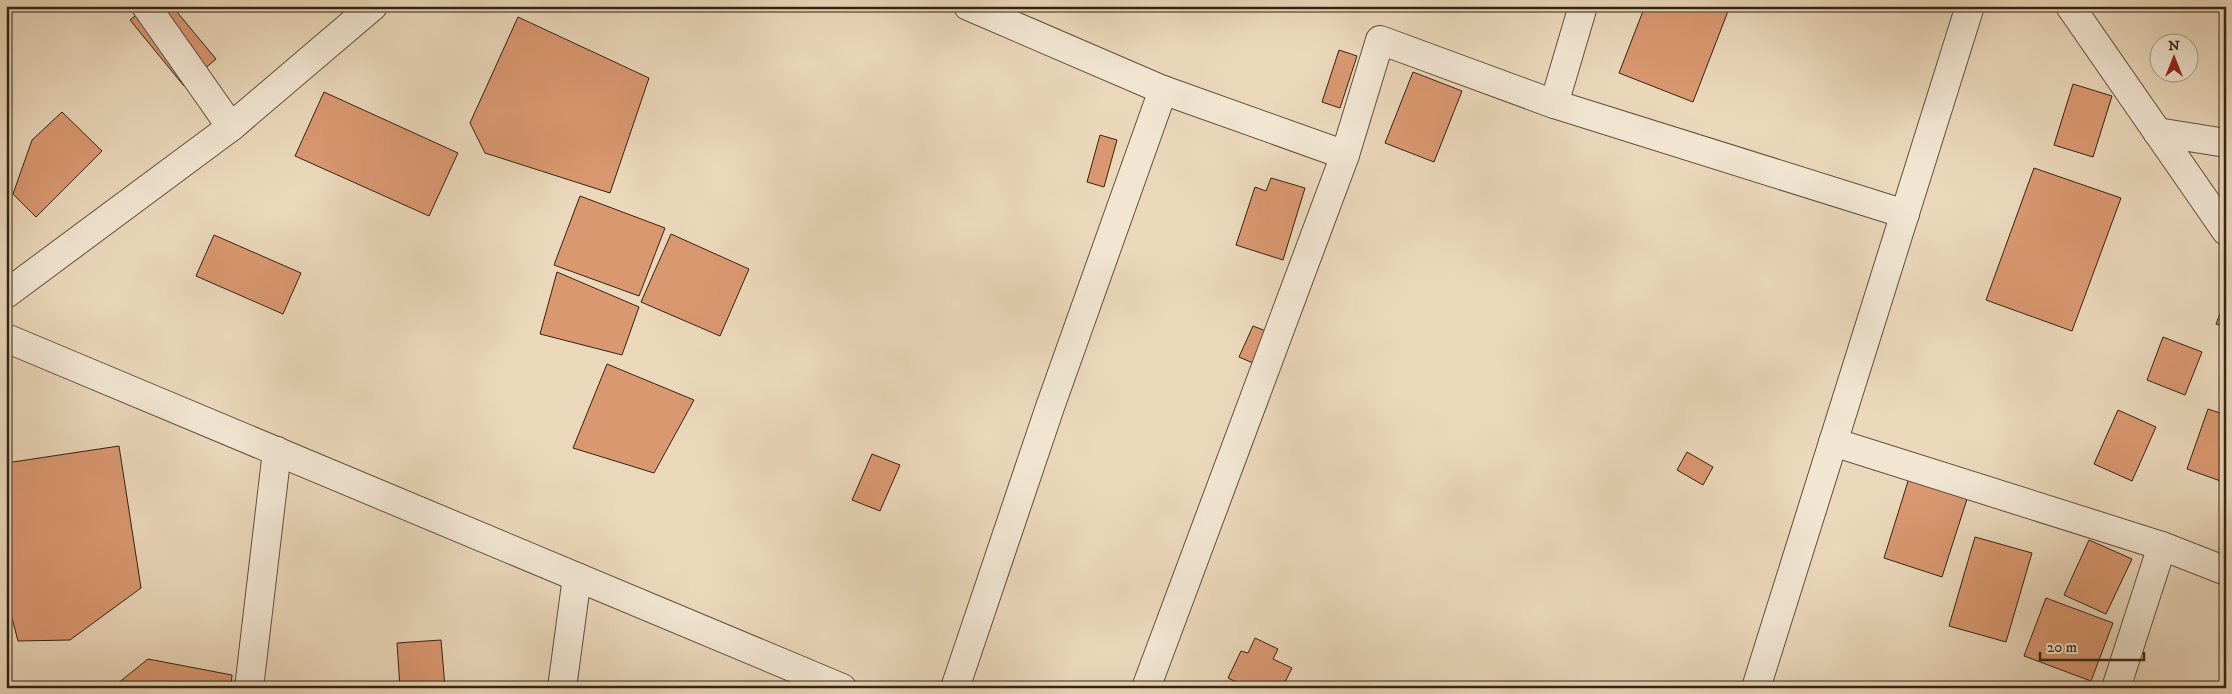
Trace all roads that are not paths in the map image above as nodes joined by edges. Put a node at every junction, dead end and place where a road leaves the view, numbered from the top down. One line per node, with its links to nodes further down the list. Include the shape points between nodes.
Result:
1 (146, 6): 9 (street)
2 (373, 6): 9 (street)
3 (968, 6): 7 (street)
4 (1583, 6): 8 (street)
5 (1970, 6): 13 (street)
6 (2070, 6): 10 (street)
7 (1162, 90): 12 (street); 25 (street)
8 (1554, 104): 12 (street, via 1380,40); 13 (street)
9 (231, 127): 15 (street)
10 (2157, 132): 11 (street); 14 (street)
11 (2226, 143)
12 (1345, 156): 26 (street)
13 (1905, 214): 17 (street)
14 (2226, 231)
15 (6, 294)
16 (6, 338): 18 (street)
17 (1833, 442): 19 (street); 27 (street)
18 (277, 452): 21 (street); 22 (street)
19 (2162, 546): 20 (street); 28 (street)
20 (2226, 571)
21 (577, 577): 23 (street); 24 (street)
22 (249, 688)
23 (562, 688)
24 (842, 688)
25 (955, 688)
26 (1146, 688)
27 (1756, 688)
28 (2116, 688)

